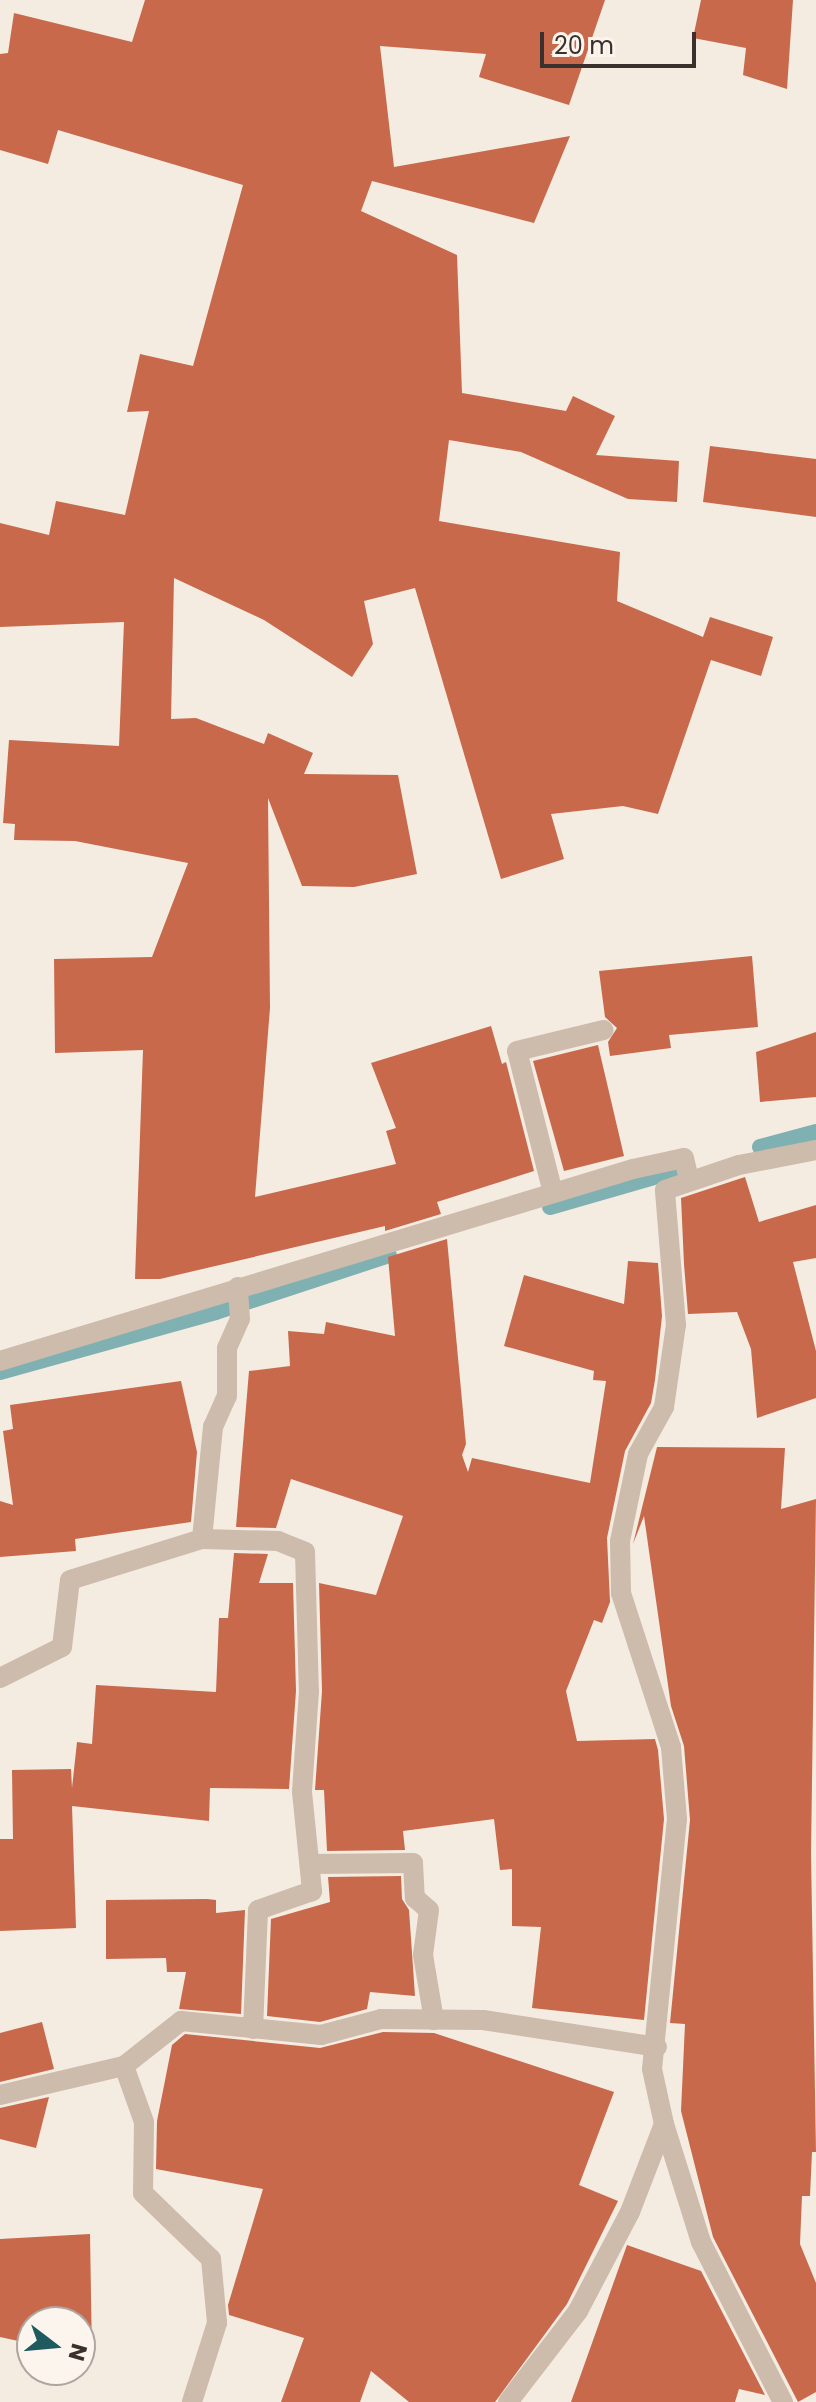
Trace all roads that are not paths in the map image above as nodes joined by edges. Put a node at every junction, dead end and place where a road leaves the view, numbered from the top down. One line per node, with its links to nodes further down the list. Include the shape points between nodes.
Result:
1 (604, 1030): 4 (street, via 517,1051)
2 (816, 1150): 3 (street)
3 (689, 1179): 4 (street, via 684,1158); 12 (street, via 665,1190 676,1325 664,1407 638,1454 620,1541 621,1593 671,1747 675,1791)
4 (553, 1193): 5 (street)
5 (239, 1298): 6 (street); 7 (street, via 227,1348 227,1396 213,1427)
6 (0, 1361)
7 (202, 1539): 8 (street, via 70,1580 62,1647); 9 (street, via 278,1541 305,1552 309,1691 302,1792)
8 (0, 1678)
9 (310, 1864): 10 (street, via 413,1863 415,1898 429,1910 423,1955); 11 (street, via 312,1891 258,1910)
10 (434, 2020): 11 (street, via 381,2019 321,2035); 12 (street, via 483,2020)
11 (253, 2029): 13 (street, via 181,2021)
12 (657, 2047): 15 (street, via 652,2069)
13 (124, 2066): 14 (street); 16 (street, via 144,2122 143,2193 211,2259 217,2323)
14 (0, 2095)
15 (664, 2124): 17 (street, via 630,2212 578,2311); 18 (street, via 701,2242)
16 (192, 2402)
17 (508, 2402)
18 (783, 2402)

